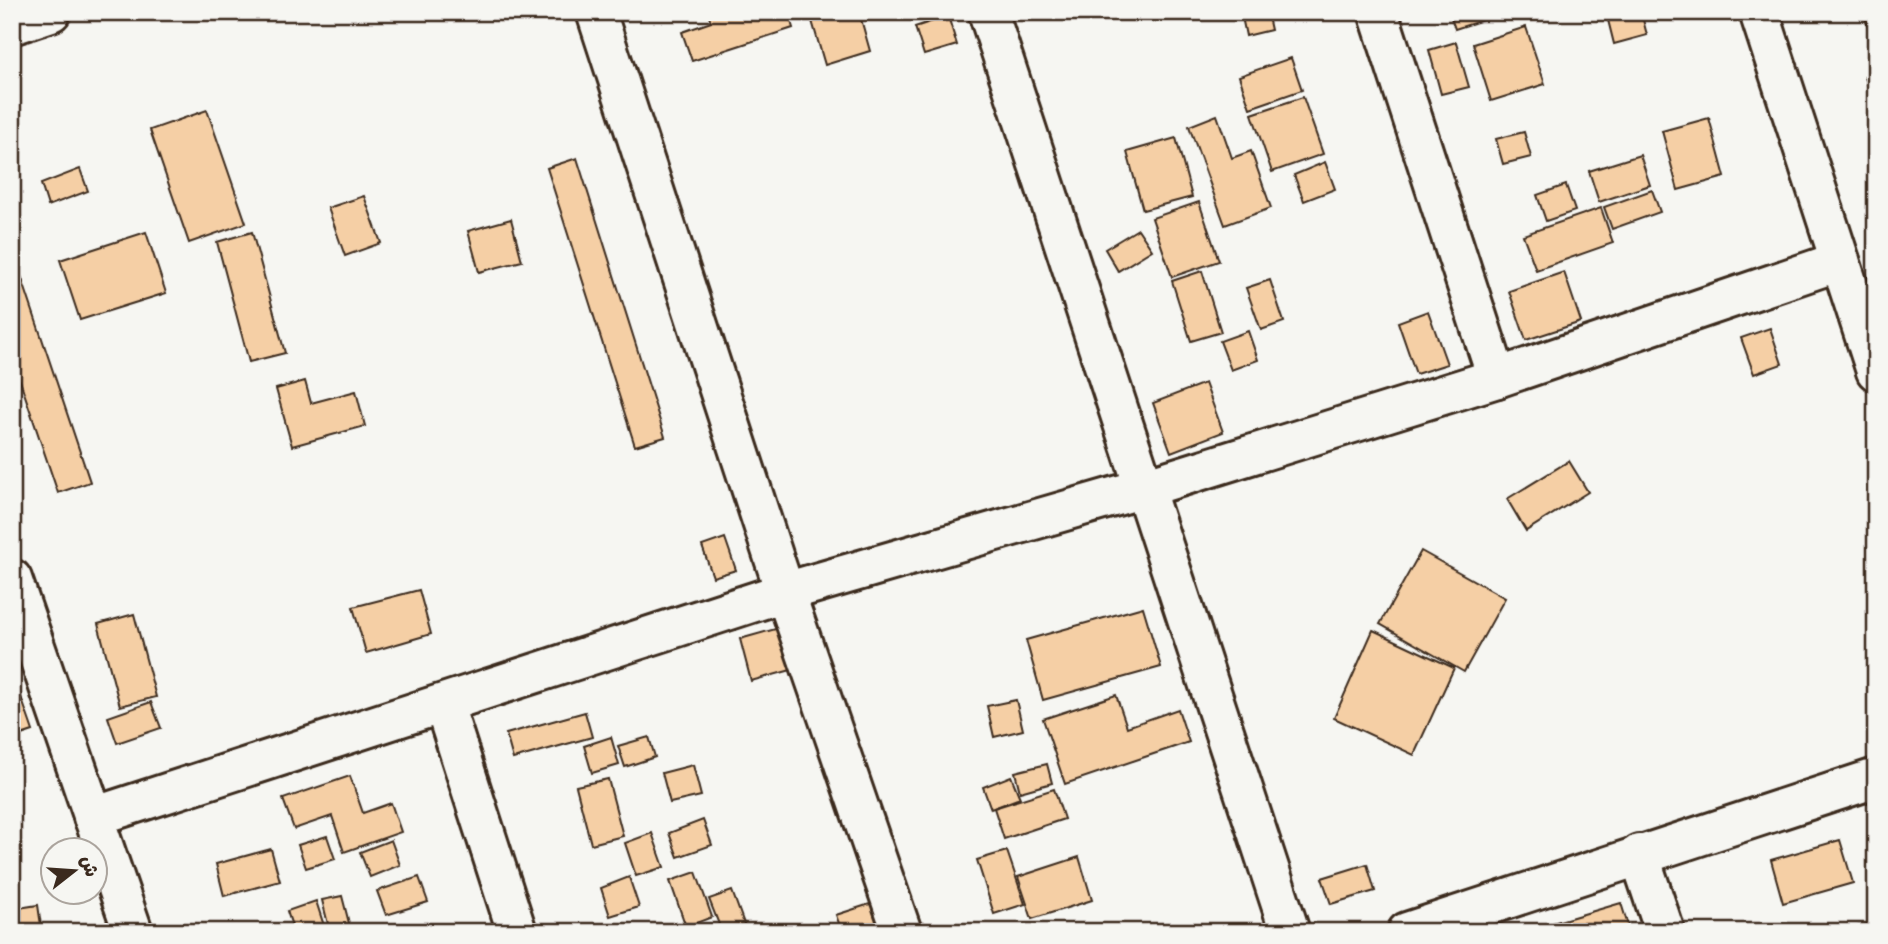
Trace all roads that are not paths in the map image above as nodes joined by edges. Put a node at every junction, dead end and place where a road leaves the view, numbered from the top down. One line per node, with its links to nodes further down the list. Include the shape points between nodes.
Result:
1 (51, 12): 6 (street)
2 (596, 12): 12 (street)
3 (988, 12): 10 (street)
4 (1378, 12): 9 (street)
5 (1759, 12): 7 (street)
6 (12, 25)
7 (1840, 261): 8 (street); 9 (street)
8 (1876, 371)
9 (1497, 378): 10 (street)
10 (1144, 488): 12 (street); 20 (street)
11 (12, 579): 15 (street)
12 (785, 592): 13 (street); 19 (street)
13 (444, 705): 15 (street); 18 (street)
14 (1876, 778): 16 (street)
15 (93, 817): 17 (street)
16 (1639, 854): 21 (street); 22 (street)
17 (133, 932)
18 (517, 932)
19 (902, 932)
20 (1290, 932)
21 (1407, 932)
22 (1665, 932)

